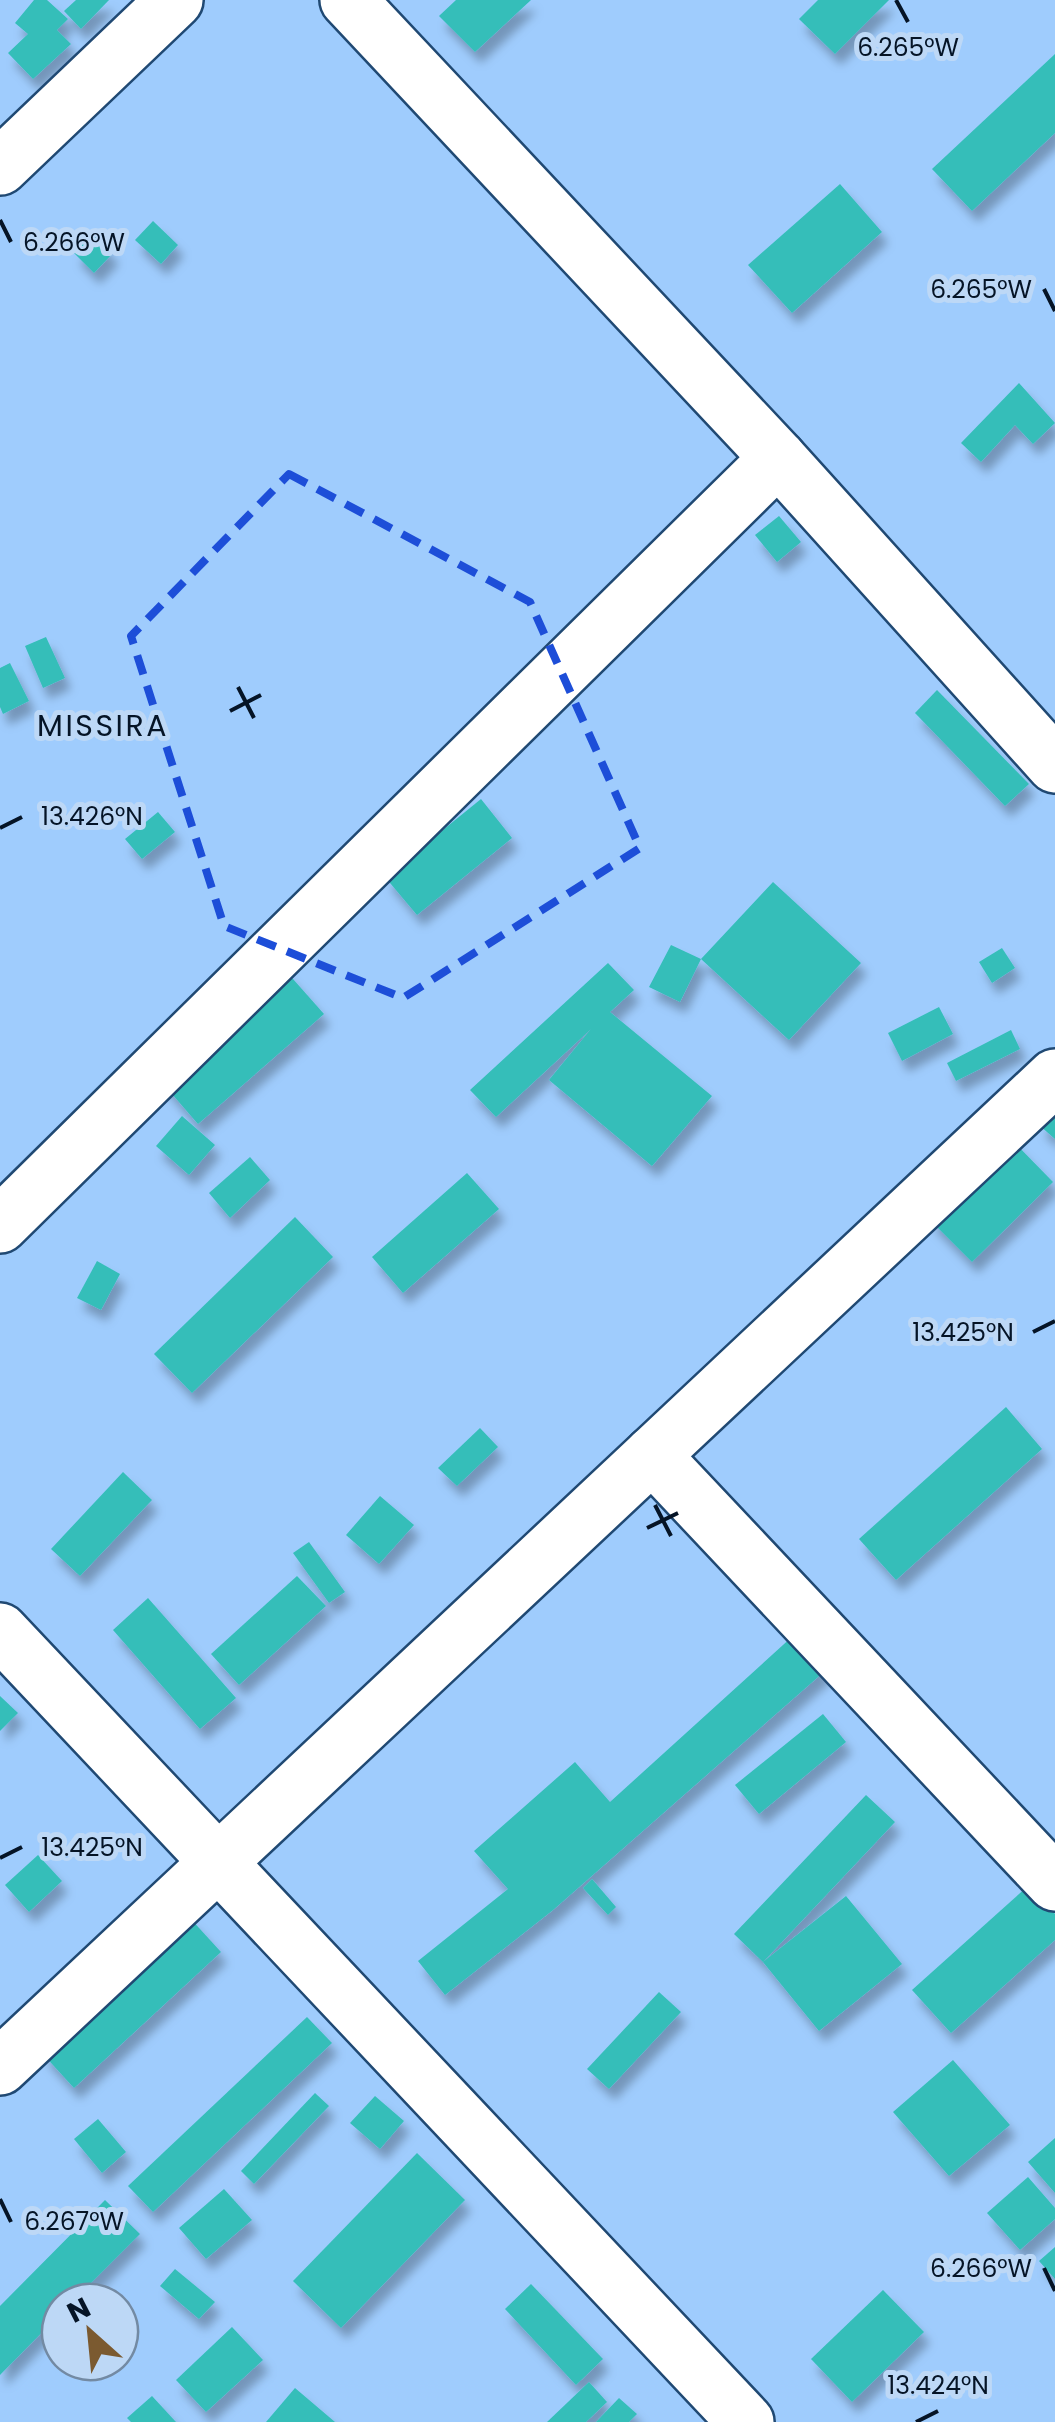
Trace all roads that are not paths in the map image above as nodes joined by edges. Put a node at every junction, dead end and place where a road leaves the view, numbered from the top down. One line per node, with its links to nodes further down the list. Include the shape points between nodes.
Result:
1 (176, 0): 3 (street)
2 (348, 0): 4 (street)
3 (0, 168)
4 (778, 458): 5 (street); 7 (street)
5 (1055, 765)
6 (1055, 1077): 8 (street)
7 (0, 1225)
8 (652, 1455): 10 (street); 11 (street)
9 (0, 1630): 10 (street)
10 (218, 1863): 12 (street); 13 (street)
11 (1055, 1883)
12 (0, 2067)
13 (746, 2422)

